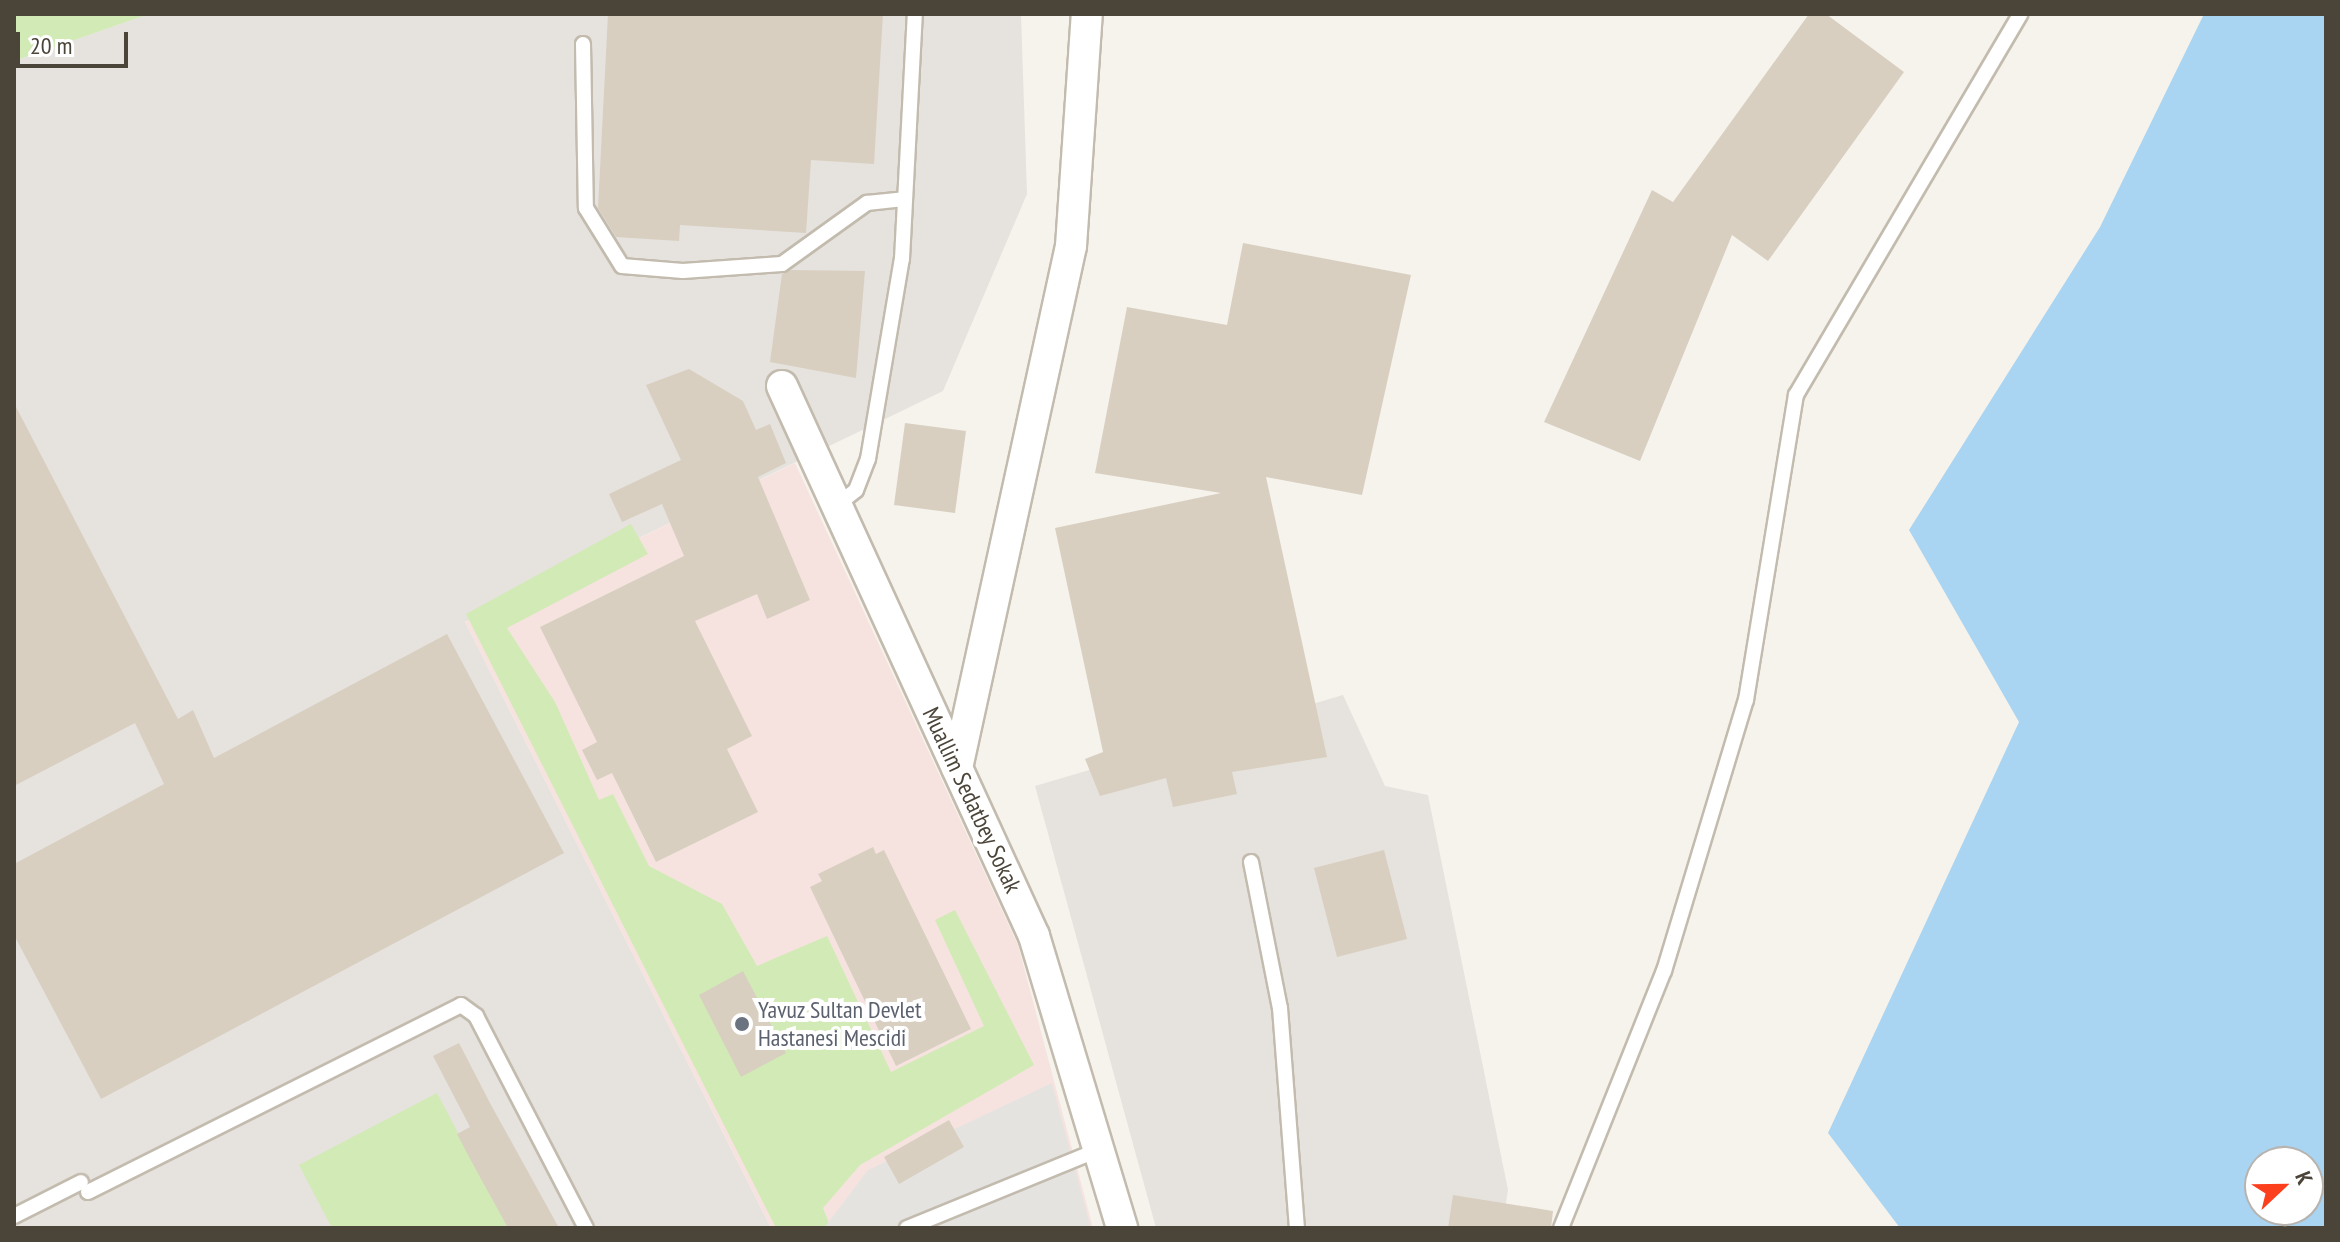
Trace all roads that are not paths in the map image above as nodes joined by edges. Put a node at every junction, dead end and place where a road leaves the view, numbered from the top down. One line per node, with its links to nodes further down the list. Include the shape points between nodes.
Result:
1 (915, 14): 5 (lane)
2 (1087, 14): 8 (street, via 1071,246)
3 (2020, 14): 17 (lane, via 1796,395 1746,700 1664,971)
4 (583, 44): 5 (lane, via 586,208 622,266 683,271 782,264 824,241 867,203)
5 (904, 199): 7 (lane, via 902,259 868,459 856,490)
6 (782, 386): 7 (street, Muallim Sedatbey Sokak)
7 (837, 505): 8 (street, Muallim Sedatbey Sokak)
8 (957, 768): 10 (street, Muallim Sedatbey Sokak, via 1034,936)
9 (1251, 862): 16 (lane, via 1280,1008)
10 (1102, 1149): 12 (lane); 15 (street, Muallim Sedatbey Sokak)
11 (14, 1216): 13 (lane, via 461,1005 476,1016)
12 (947, 1221): 14 (lane)
13 (586, 1228)
14 (907, 1228)
15 (1122, 1228)
16 (1297, 1228)
17 (1561, 1228)

